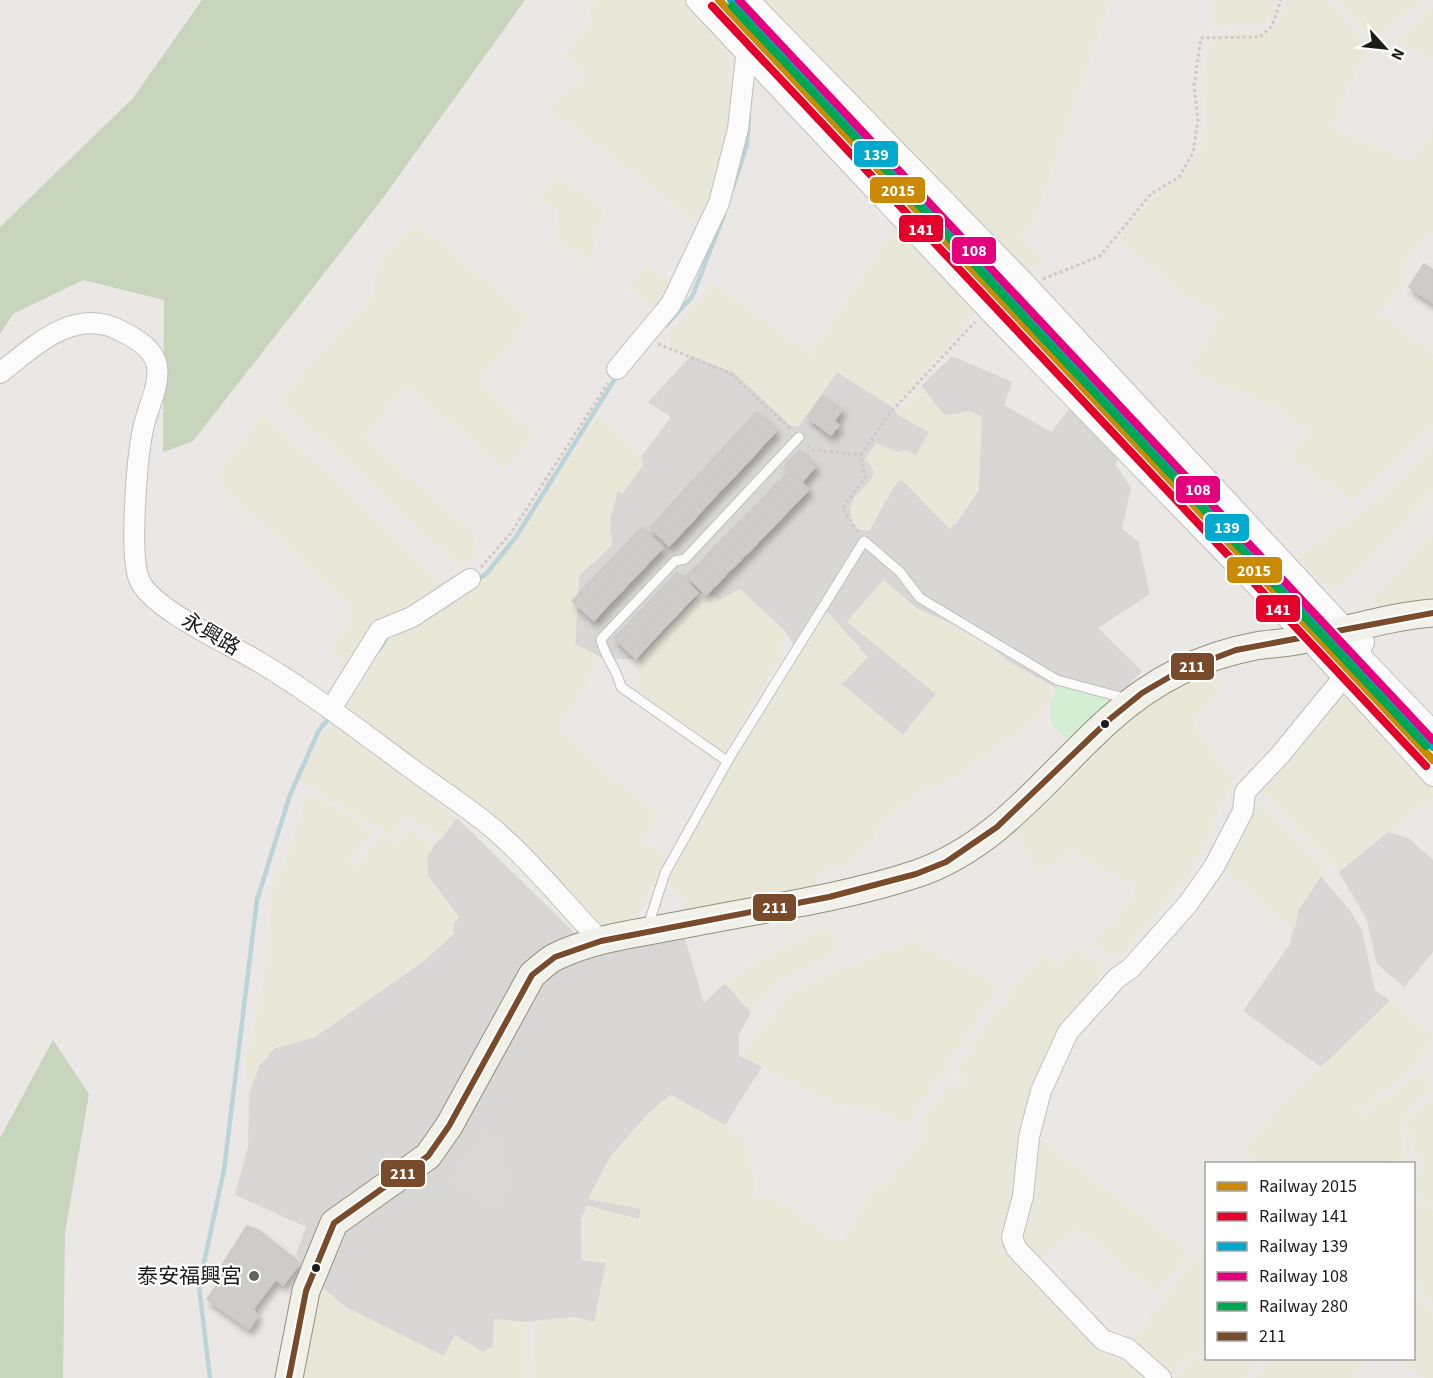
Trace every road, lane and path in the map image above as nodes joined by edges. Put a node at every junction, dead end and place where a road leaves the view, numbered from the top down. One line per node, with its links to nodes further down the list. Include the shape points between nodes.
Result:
1 (696, 0): 4 (street)
2 (1281, 0): 5 (path, via 1272,26 1260,37 1200,38 1194,86 1198,120 1193,153 1179,177 1151,194 1100,256)
3 (750, 2): 4 (street); 5 (street)
4 (744, 50): 6 (street); 7 (street, via 738,129 719,203 671,304)
5 (1027, 285): 6 (path); 15 (street)
6 (987, 309): 11 (path, via 889,414); 16 (street)
7 (643, 338): 8 (street); 10 (path, via 730,373)
8 (617, 369): 13 (path, via 512,533)
9 (0, 373): 20 (street, 永興路, via 71,324 99,323 116,328 151,352 157,366 143,429 135,515 139,579 166,609 261,663)
10 (799, 437): 11 (path, via 813,450); 22 (lane, via 685,559 675,561 602,639 621,687)
11 (861, 455): 12 (path, via 865,478 842,508)
12 (864, 540): 19 (lane, via 920,598 1057,680); 22 (lane)
13 (470, 579): 20 (street, via 412,617 380,630)
14 (1433, 613): 15 (street)
15 (1355, 627): 16 (street); 17 (street, via 1364,642)
16 (1308, 639): 18 (street); 19 (street, via 1254,646 1219,656 1180,671)
17 (1359, 654): 18 (street); 21 (street)
18 (1343, 678): 23 (street); 27 (street, via 1245,792 1242,811 1214,867 1186,905 1068,1032 1041,1091 1029,1137 1023,1196 1012,1237 1016,1248 1103,1340 1128,1349)
19 (1133, 701): 24 (street, via 1109,719 1028,803 947,862 847,892)
20 (331, 709): 25 (street, 永興路, via 497,832)
21 (1433, 731)
22 (727, 761): 24 (lane, via 665,873)
23 (1433, 776)
24 (646, 931): 25 (street)
25 (600, 940): 26 (street, via 554,957 532,975 449,1126 428,1156 334,1223 306,1291)
26 (289, 1378)
27 (1161, 1378)

